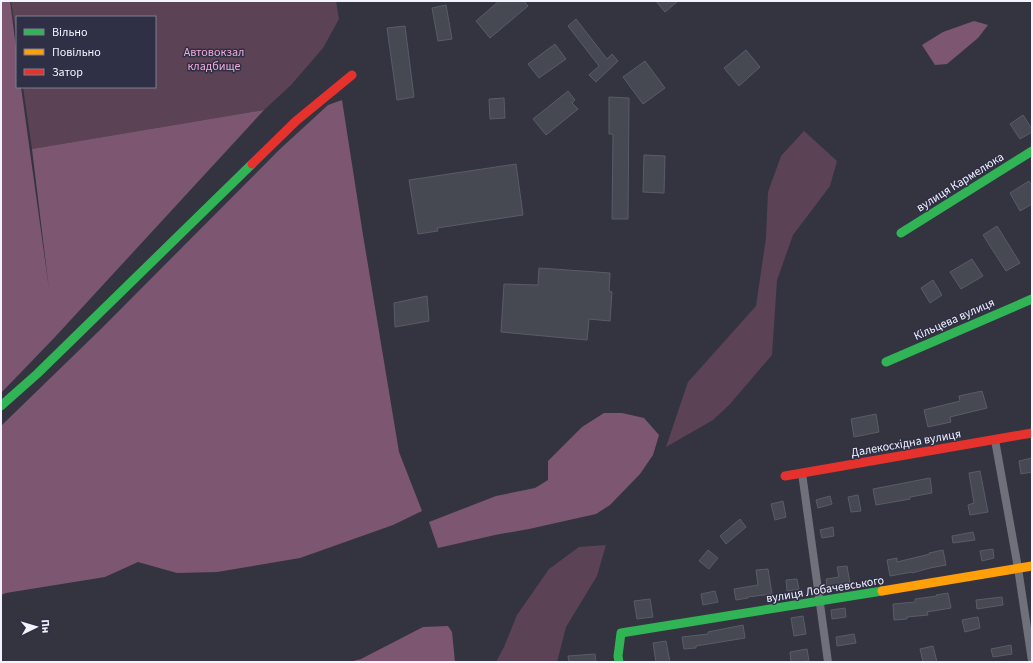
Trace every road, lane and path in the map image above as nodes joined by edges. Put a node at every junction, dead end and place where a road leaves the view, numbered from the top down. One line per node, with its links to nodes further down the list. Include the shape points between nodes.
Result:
1 (352, 75): 6 (street, via 296,122)
2 (1032, 151): 3 (street, вулиця Кармелюка)
3 (901, 234)
4 (1032, 299): 5 (street, Кільцева вулиця)
5 (886, 362)
6 (1, 406)
7 (1032, 433): 8 (street, Далекосхідна вулиця)
8 (995, 440): 9 (street, Далекосхідна вулиця); 12 (street)
9 (802, 473): 10 (street, Далекосхідна вулиця); 13 (street)
10 (785, 476)
11 (1032, 566): 12 (street, вулиця Лобачевського)
12 (1018, 568): 13 (street, вулиця Лобачевського); 14 (street)
13 (820, 602): 15 (street, вулиця Лобачевського, via 621,633); 16 (street)
14 (1032, 661)
15 (619, 662)
16 (828, 662)

